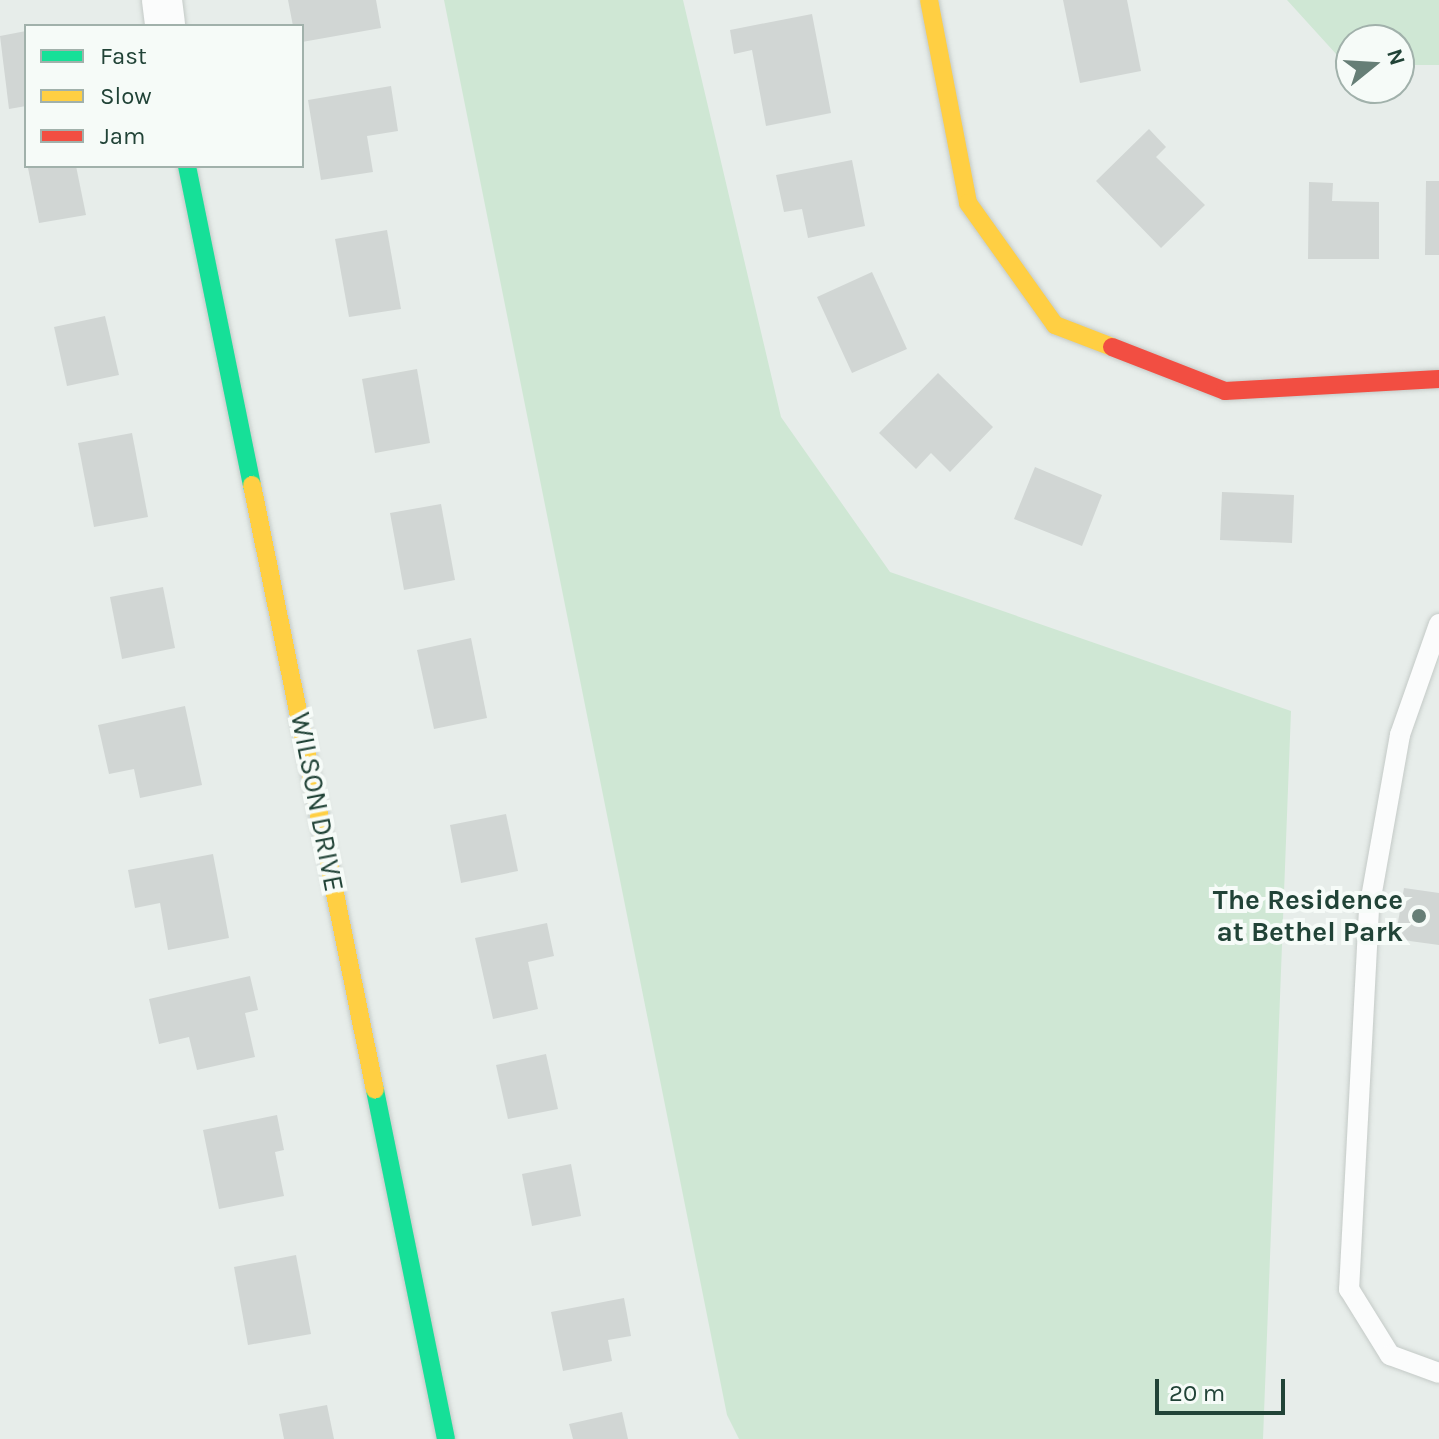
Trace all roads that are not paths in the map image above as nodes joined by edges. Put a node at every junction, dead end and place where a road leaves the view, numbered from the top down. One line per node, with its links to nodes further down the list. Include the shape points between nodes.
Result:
1 (162, 0): 3 (street)
2 (929, 0): 5 (street, via 968,203 1055,325 1225,391)
3 (165, 24)
4 (187, 168): 8 (street, WILSON DRIVE)
5 (1439, 379)
6 (1439, 624): 7 (lane, via 1400,735 1369,909 1349,1289 1390,1355)
7 (1439, 1373)
8 (446, 1439)

